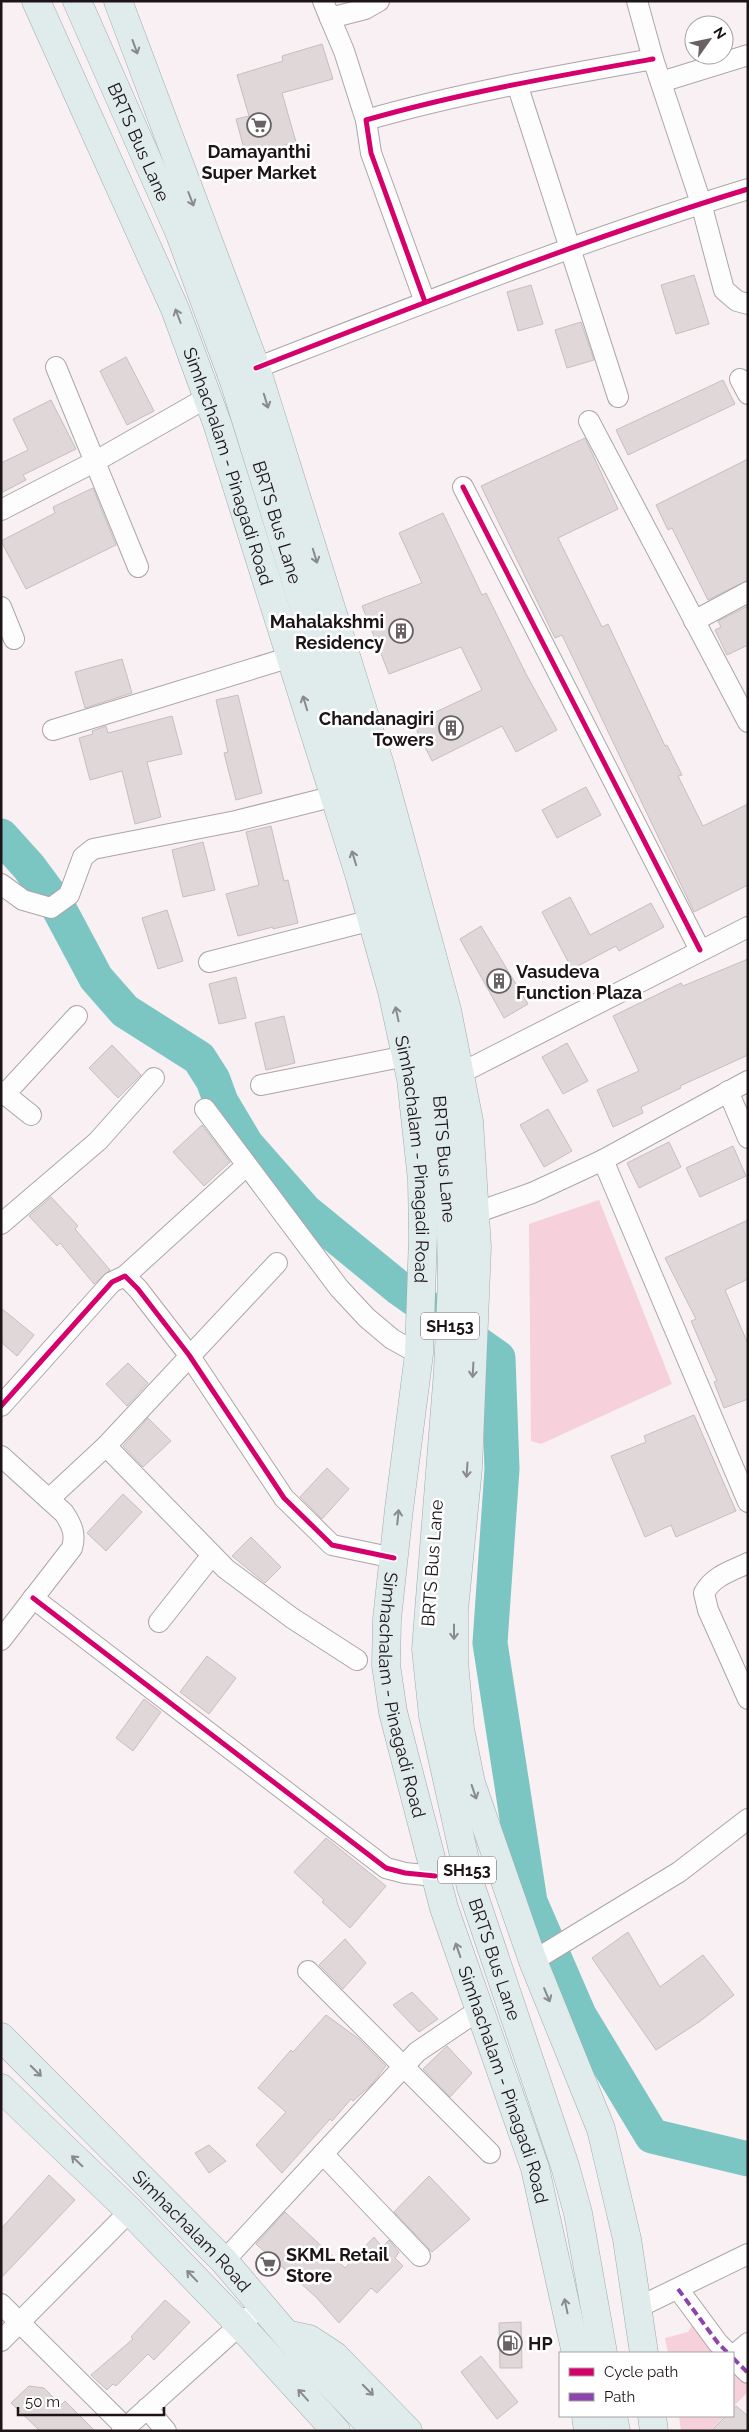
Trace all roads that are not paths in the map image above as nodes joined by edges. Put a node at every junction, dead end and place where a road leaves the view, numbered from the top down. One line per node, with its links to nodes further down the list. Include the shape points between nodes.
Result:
1 (36, 1): 19 (main road, Simhachalam - Pinagadi Road, one-way to 1, via 175,309)
2 (77, 1): 95 (main road, BRTS Bus Lane / SH153, via 180,234 235,384 398,914 416,985 440,1097 452,1280 426,1649 432,1716 471,1887 578,2213)
3 (118, 1): 18 (main road, one-way to 18)
4 (379, 1): 6 (street, via 365,9)
5 (637, 1): 8 (street)
6 (327, 10): 11 (street)
7 (748, 55): 9 (street)
8 (653, 59): 9 (street); 10 (street)
9 (661, 82): 13 (street)
10 (517, 84): 11 (street); 14 (street)
11 (366, 120): 15 (street, via 371,153)
12 (748, 189): 13 (street)
13 (701, 203): 14 (street); 16 (street, via 724,290 737,302)
14 (570, 250): 15 (street); 20 (street)
15 (426, 302): 18 (street)
16 (748, 304)
17 (56, 367): 22 (street)
18 (256, 368): 41 (main road, one-way to 41, via 380,765)
19 (208, 397): 22 (street); 30 (main road, Simhachalam - Pinagadi Road)
20 (618, 397)
21 (589, 421): 28 (street)
22 (96, 461): 24 (street); 25 (street)
23 (462, 487): 37 (street)
24 (1, 510)
25 (138, 567)
26 (748, 592): 28 (street)
27 (1, 607): 29 (street)
28 (694, 621): 31 (street)
29 (14, 638)
30 (291, 657): 32 (street); 33 (main road, Simhachalam - Pinagadi Road, one-way to 30)
31 (748, 722)
32 (52, 730)
33 (335, 796): 34 (street, via 93,849 83,857 69,895 51,908 23,900); 35 (main road, Simhachalam - Pinagadi Road, one-way to 33)
34 (1, 884)
35 (372, 920): 38 (street); 40 (main road, Simhachalam - Pinagadi Road, one-way to 35)
36 (748, 927): 37 (street)
37 (700, 950): 41 (street)
38 (209, 962)
39 (76, 1016): 46 (street)
40 (406, 1056): 44 (street); 56 (main road, Simhachalam - Pinagadi Road, via 422,1180)
41 (461, 1073): 52 (main road, via 469,1120)
42 (154, 1078): 53 (street, via 98,1142)
43 (748, 1081): 45 (street)
44 (261, 1084)
45 (728, 1091): 49 (street); 50 (street)
46 (3, 1092): 48 (street)
47 (205, 1109): 51 (street)
48 (31, 1115)
49 (748, 1138)
50 (603, 1160): 52 (street, via 532,1193); 62 (street)
51 (246, 1166): 55 (street); 56 (street, via 339,1288 392,1339)
52 (475, 1213): 73 (main road, one-way to 73, via 475,1321 468,1468 454,1610 454,1661 460,1729 471,1783)
53 (1, 1224)
54 (277, 1263): 57 (street)
55 (125, 1276): 57 (street, via 138,1288); 58 (street, via 112,1282)
56 (420, 1354): 64 (main road, Simhachalam - Pinagadi Road, one-way to 56)
57 (189, 1355): 59 (street); 64 (street, via 284,1498 302,1518 332,1545)
58 (1, 1406)
59 (106, 1446): 61 (street); 63 (street)
60 (1, 1456): 61 (street)
61 (49, 1499): 66 (street, via 72,1524 75,1538 72,1548)
62 (748, 1502)
63 (212, 1555): 67 (street); 69 (street, via 292,1618)
64 (394, 1558): 72 (main road, Simhachalam - Pinagadi Road, via 386,1665 392,1712)
65 (748, 1563): 70 (street, via 709,1583 704,1593 708,1610)
66 (33, 1598): 68 (street); 72 (street, via 386,1868)
67 (159, 1622)
68 (1, 1640)
69 (357, 1660)
70 (748, 1699)
71 (748, 1819): 73 (street, via 679,1872)
72 (435, 1876): 75 (main road, Simhachalam - Pinagadi Road, one-way to 72)
73 (534, 1960): 88 (main road, one-way to 88, via 601,2130 628,2240)
74 (308, 1971): 77 (street)
75 (479, 2010): 77 (street, via 417,2052); 94 (main road, Simhachalam - Pinagadi Road, one-way to 75, via 535,2168)
76 (1, 2037): 84 (main road, Simhachalam Road, one-way to 84)
77 (403, 2067): 79 (street); 80 (street)
78 (1, 2088): 81 (main road, one-way to 78)
79 (490, 2153)
80 (323, 2154): 83 (street); 84 (street)
81 (130, 2211): 89 (street); 90 (main road, one-way to 81)
82 (748, 2254): 85 (street)
83 (420, 2256)
84 (224, 2261): 87 (main road, Simhachalam Road)
85 (678, 2289): 88 (street); 97 (street)
86 (1, 2304): 89 (street)
87 (262, 2307): 90 (street); 91 (main road, Simhachalam Road)
88 (637, 2308): 96 (main road)
89 (19, 2322): 92 (street); 105 (street)
90 (239, 2324): 101 (street); 107 (main road, one-way to 90)
91 (286, 2335): 108 (main road, Simhachalam Road); 109 (main road, one-way to 109, via 309,2338 335,2356)
92 (1, 2341)
93 (748, 2343): 98 (street)
94 (576, 2352)
95 (603, 2352)
96 (644, 2352)
97 (727, 2352)
98 (734, 2356)
99 (734, 2358): 100 (street)
100 (748, 2373)
101 (147, 2408): 105 (street); 106 (street)
102 (586, 2417): 110 (main road)
103 (614, 2417): 111 (main road)
104 (652, 2417): 112 (main road)
105 (124, 2429)
106 (166, 2431)
107 (336, 2431)
108 (376, 2431)
109 (408, 2431)
110 (588, 2431)
111 (616, 2431)
112 (654, 2431)

